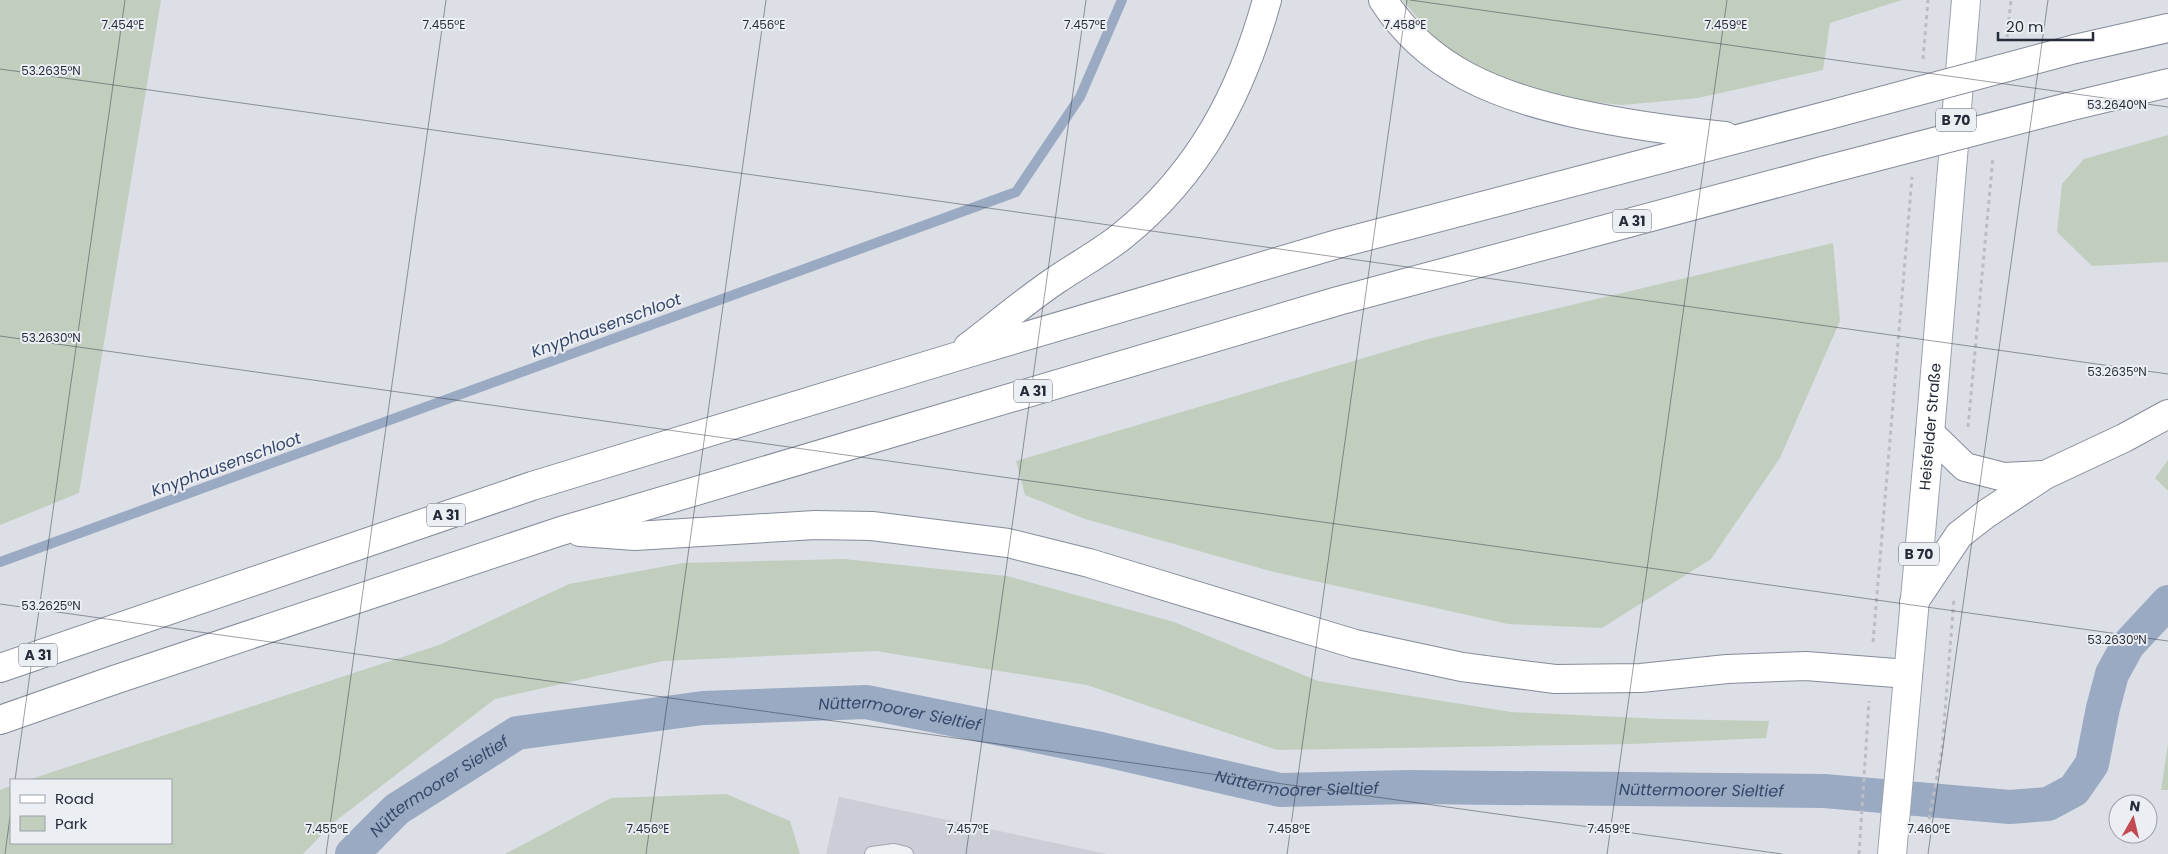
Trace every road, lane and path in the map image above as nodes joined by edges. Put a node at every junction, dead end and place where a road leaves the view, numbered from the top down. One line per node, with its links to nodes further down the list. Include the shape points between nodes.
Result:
1 (1267, 0): 8 (main road, via 1232,98 1218,125 1180,179 1123,235 1056,280)
2 (1383, 0): 6 (main road, via 1433,54 1452,69 1494,90 1545,107 1609,121)
3 (1966, 0): 10 (main road, Heisfelder Straße / B 70)
4 (2168, 28): 6 (main road, A 31, bridge, via 2075,49)
5 (2168, 83): 12 (main road, A 31, bridge, via 1826,170 1338,301)
6 (1744, 137): 8 (main road, A 31, via 1341,243)
7 (1911, 192): 15 (path)
8 (955, 357): 14 (main road, A 31, via 532,486)
9 (2168, 414): 11 (main road)
10 (1930, 433): 11 (main road, via 1965,467 2004,477); 13 (main road, Heisfelder Straße / B 70)
11 (2045, 475): 13 (main road, via 1959,535)
12 (561, 531): 15 (main road, via 635,536 815,525 863,526 1008,543 1089,563 1355,644 1462,667 1555,679 1641,678 1727,669 1806,666); 17 (main road, A 31)
13 (1914, 602): 16 (main road, Heisfelder Straße / B 70)
14 (0, 668)
15 (1870, 671): 16 (main road); 23 (path)
16 (1908, 674): 20 (main road, Heisfelder Straße / B 70)
17 (0, 720)
18 (1937, 775): 19 (path)
19 (1926, 838)
20 (1893, 845)
21 (872, 854): 22 (lane, via 894,851)
22 (906, 854)
23 (1859, 854)

